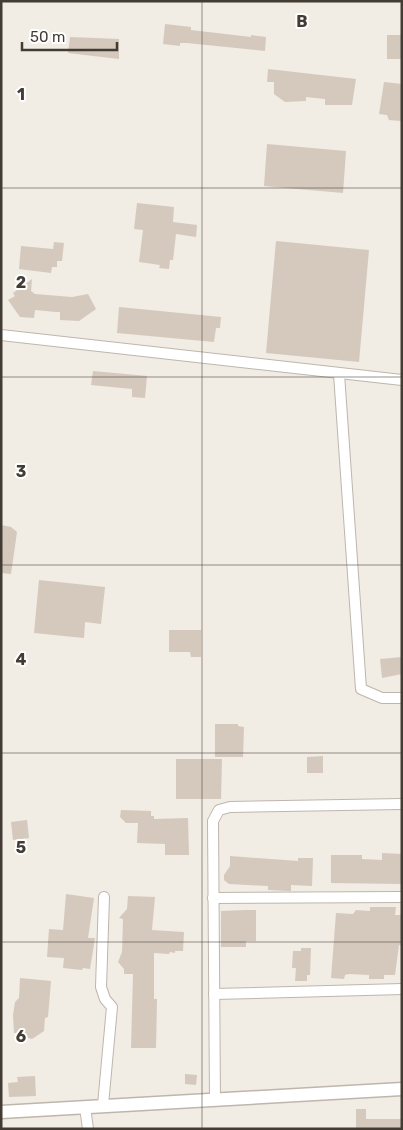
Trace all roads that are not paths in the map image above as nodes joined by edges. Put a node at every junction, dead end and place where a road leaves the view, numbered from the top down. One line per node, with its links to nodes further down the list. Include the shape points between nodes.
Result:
1 (1, 335): 2 (street)
2 (339, 374): 3 (street); 4 (street, via 361,689 382,698)
3 (402, 380)
4 (402, 698)
5 (402, 804): 8 (street, via 230,807 219,810 213,820)
6 (104, 897): 13 (street, via 101,988 112,1007)
7 (402, 897): 8 (street)
8 (213, 898): 10 (street)
9 (402, 990): 10 (street)
10 (214, 994): 12 (street)
11 (402, 1089): 12 (street)
12 (215, 1100): 13 (street)
13 (103, 1105): 14 (street)
14 (85, 1107): 15 (street); 16 (street)
15 (1, 1112)
16 (88, 1129)

